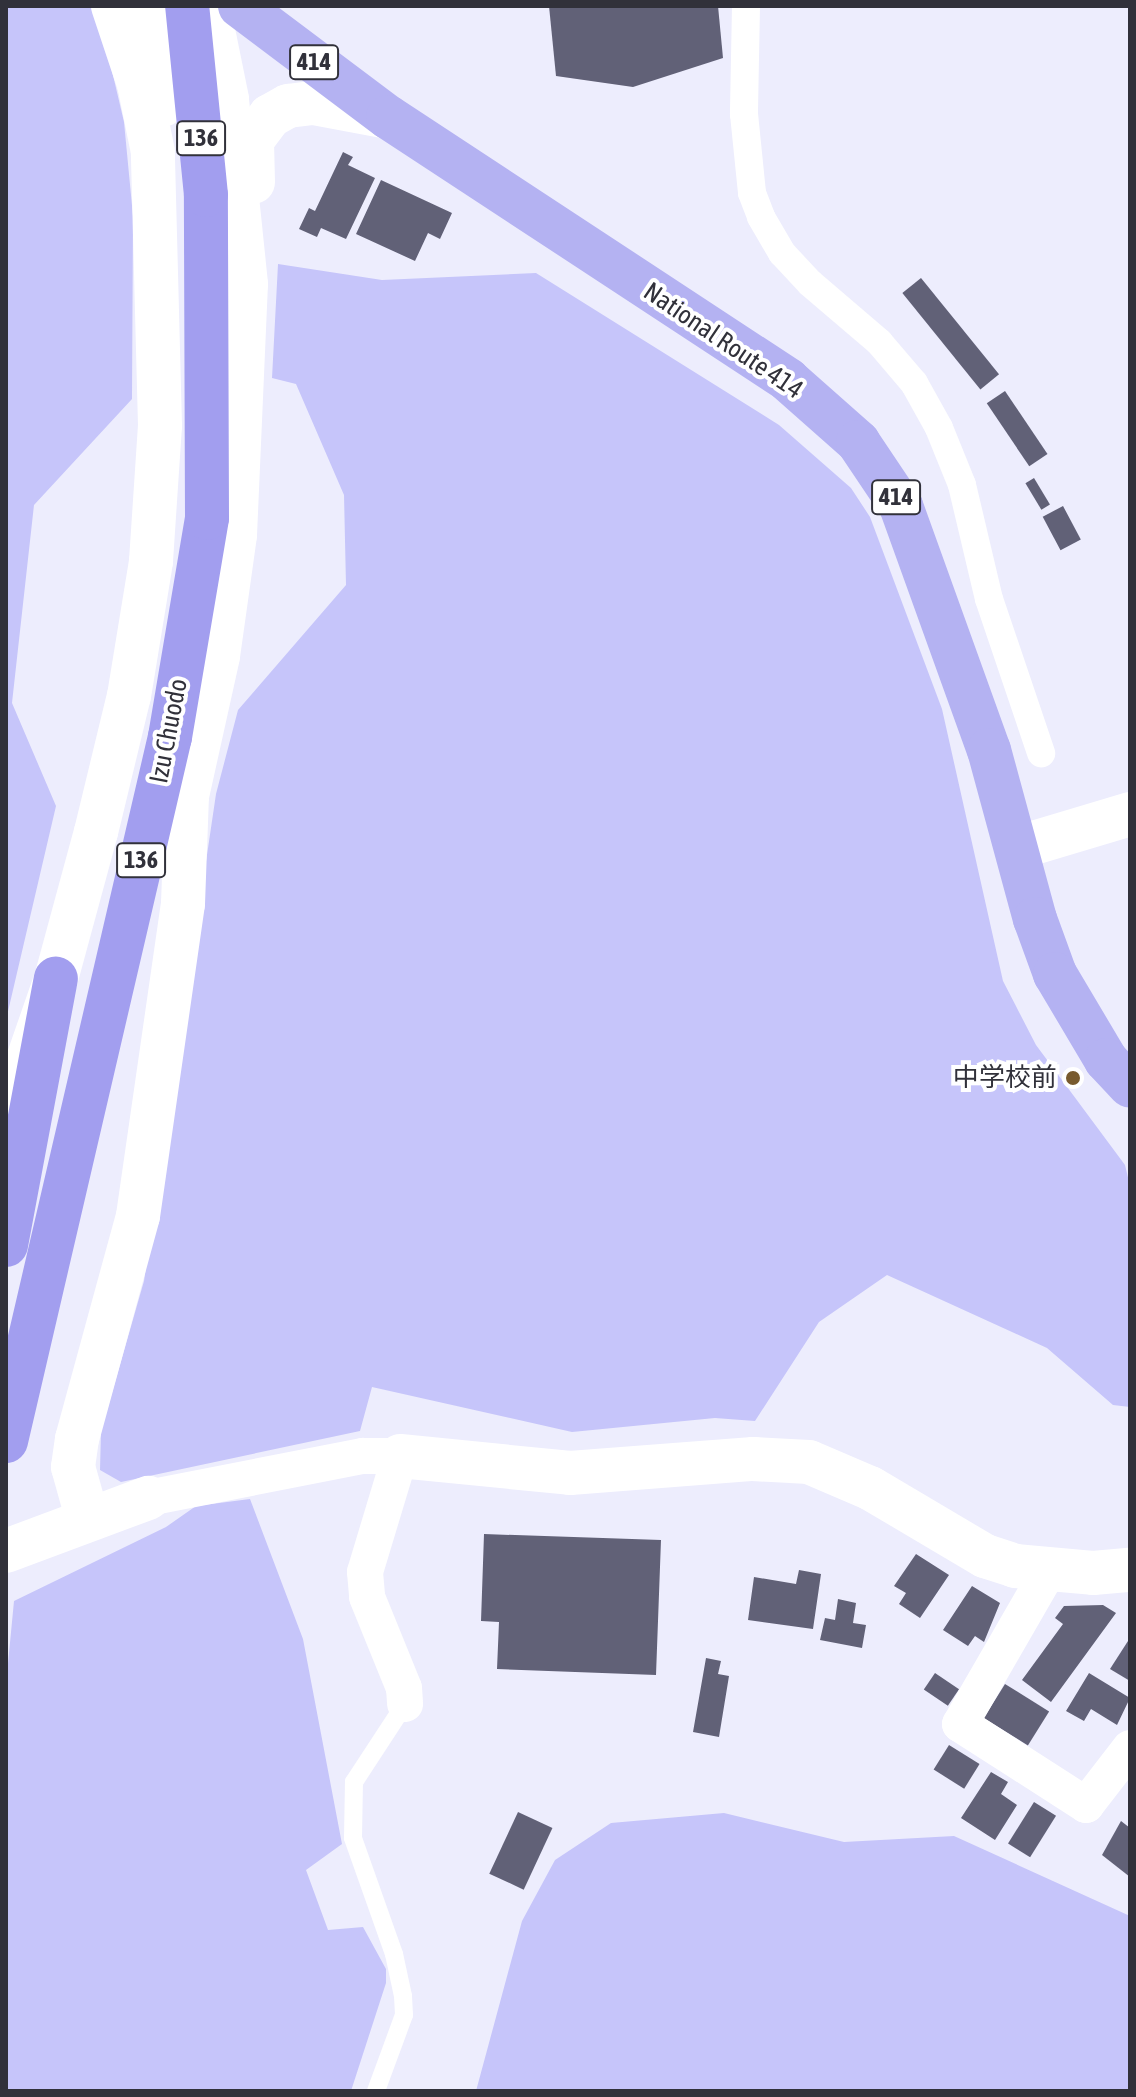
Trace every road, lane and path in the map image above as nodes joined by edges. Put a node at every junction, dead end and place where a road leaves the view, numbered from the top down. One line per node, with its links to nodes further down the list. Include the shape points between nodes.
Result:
1 (113, 6): 9 (street, via 139,84 153,152)
2 (156, 6): 9 (street, via 167,187)
3 (168, 6): 9 (highway, Izu Chuodo / 136)
4 (187, 6): 9 (highway, Izu Chuodo / 136)
5 (208, 6): 9 (street, via 227,99)
6 (240, 6): 8 (highway, National Route 414 / 414)
7 (746, 6): 10 (street, via 744,114 752,193 761,217 801,273 879,342 914,383 939,428 962,485 989,599)
8 (388, 117): 9 (street, via 313,103 288,106 260,127 252,140 254,195); 13 (highway, National Route 414 / 414, via 788,380 858,442 901,506 984,736)
9 (201, 271): 11 (street, via 235,535 218,656); 14 (street, via 160,426 151,561 129,696); 18 (highway, Izu Chuodo / 136, via 209,485 197,582 170,737); 19 (highway, Izu Chuodo / 136, via 191,468 163,691)
10 (1041, 753)
11 (187, 796): 18 (highway, via 97,1117); 23 (street, via 183,904 138,1216 73,1467)
12 (1130, 814): 13 (street)
13 (1017, 848): 15 (highway, National Route 414 / 414, via 1055,974 1106,1060)
14 (56, 979): 16 (street); 17 (highway)
15 (1130, 1086)
16 (6, 1123)
17 (6, 1245)
18 (45, 1266): 20 (highway, Izu Chuodo / 136)
19 (6, 1373)
20 (6, 1441)
21 (400, 1456): 22 (street, via 363,1456); 25 (street, via 570,1473 753,1459 809,1462 870,1488 985,1556); 27 (street, via 365,1572 367,1597 404,1688)
22 (148, 1498): 23 (street)
23 (87, 1517): 24 (street)
24 (6, 1551)
25 (1049, 1570): 26 (street); 28 (street, via 960,1724 1086,1805)
26 (1130, 1570)
27 (405, 1704): 29 (lane, via 354,1782 353,1838 394,1954 403,1996 404,2015)
28 (1130, 1748)
29 (376, 2091)

